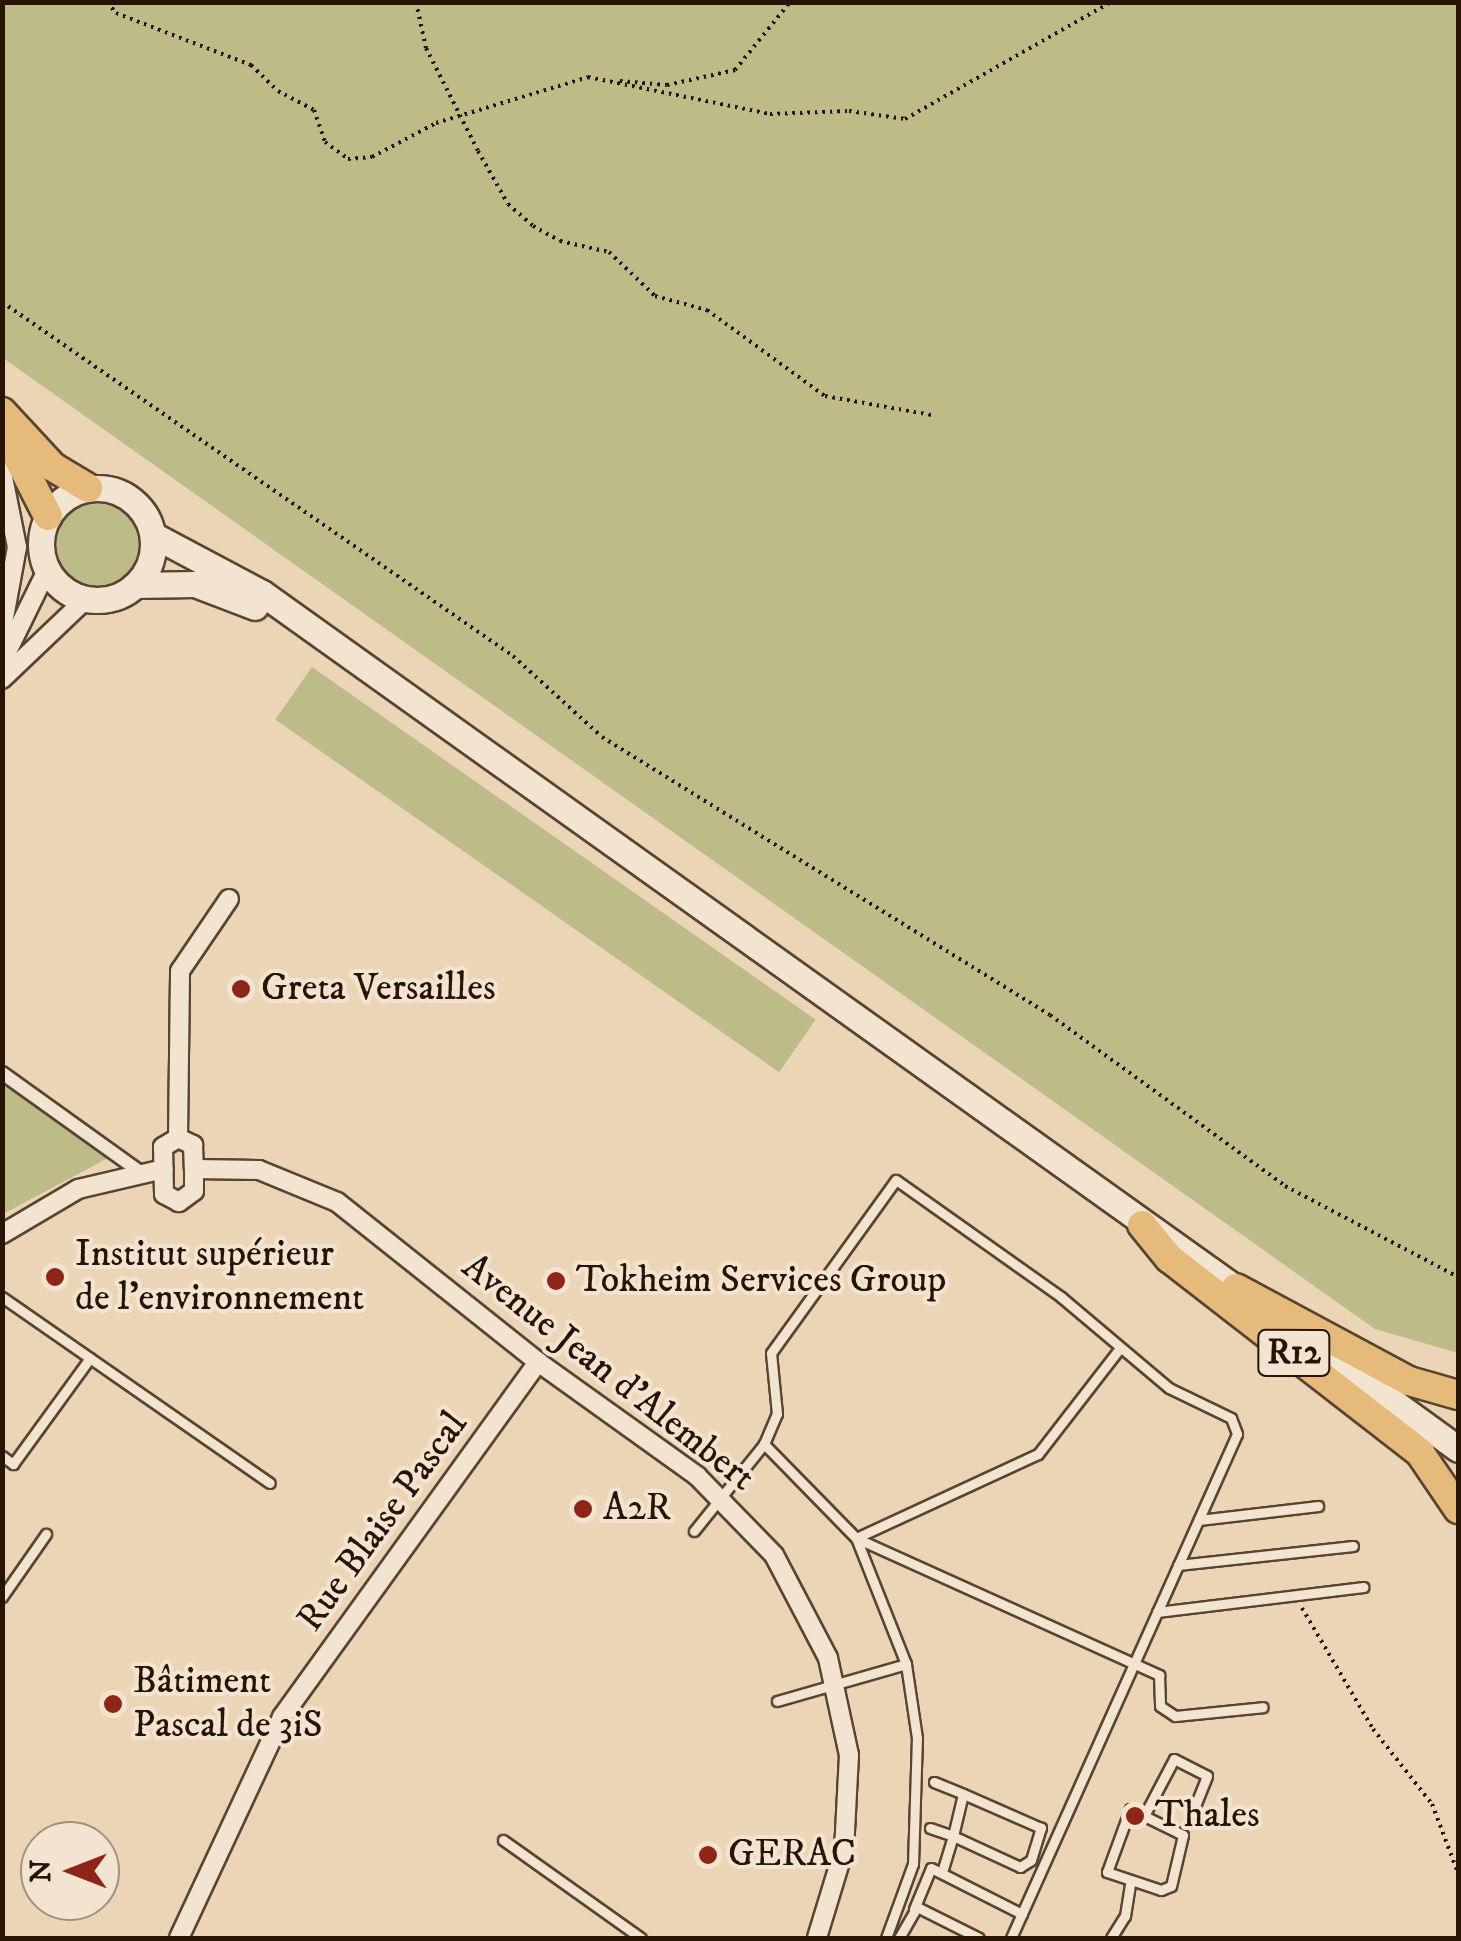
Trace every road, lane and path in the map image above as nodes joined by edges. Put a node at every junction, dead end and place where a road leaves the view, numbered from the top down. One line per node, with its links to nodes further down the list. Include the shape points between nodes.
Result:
1 (107, 2): 6 (path, via 116,14 252,65 278,91 314,110 325,142 348,160 372,158)
2 (416, 2): 6 (path, via 426,48)
3 (790, 2): 5 (path, via 735,70 667,85)
4 (1111, 2): 5 (path, via 905,119 849,111 770,114 668,98)
5 (613, 80): 6 (path, via 567,82)
6 (462, 114): 9 (path, via 508,204 533,226 560,241 610,252 655,296 707,310 825,396)
7 (2, 302): 30 (path, via 513,656 602,737 1050,1015 1285,1186)
8 (2, 412): 12 (main road, via 53,467)
9 (932, 415)
10 (2, 429): 13 (main road)
11 (2, 472): 19 (street, via 17,547)
12 (88, 488): 13 (main road); 14 (main road, via 130,498)
13 (48, 516): 15 (main road, via 41,552)
14 (153, 535): 16 (main road, via 149,567); 18 (main road, R12)
15 (47, 570): 17 (main road); 20 (street)
16 (135, 585): 17 (main road, via 106,600); 18 (main road, via 195,584)
17 (86, 599): 21 (street)
18 (298, 620): 28 (main road, R12)
19 (2, 629)
20 (2, 662)
21 (2, 679)
22 (229, 898): 24 (street, via 180,971)
23 (2, 1073): 27 (street)
24 (178, 1138): 25 (street, via 193,1145); 26 (street, via 163,1147)
25 (194, 1169): 26 (street, via 194,1191 179,1202 164,1194); 35 (street, Avenue Jean d'Alembert, via 259,1170 337,1202)
26 (164, 1170): 27 (street)
27 (139, 1171): 29 (street, via 78,1189)
28 (1142, 1225): 31 (main road, R12); 43 (main road, R12, via 1170,1258 1420,1454)
29 (2, 1234)
30 (1458, 1277)
31 (1236, 1288): 36 (main road, R12, via 1392,1374); 38 (main road, R12)
32 (2, 1297): 34 (lane)
33 (1120, 1348): 37 (lane, via 1061,1297 896,1180 771,1353 777,1414); 44 (lane, via 1170,1388 1231,1418 1237,1434); 47 (lane, via 1038,1454)
34 (90, 1358): 39 (lane, via 13,1464); 40 (lane)
35 (538, 1362): 41 (street, Avenue Jean d'Alembert); 71 (street, Rue Blaise Pascal, via 282,1717)
36 (1458, 1394)
37 (764, 1444): 41 (lane); 47 (lane)
38 (1458, 1449)
39 (2, 1456)
40 (270, 1483)
41 (719, 1495): 45 (lane); 56 (street, Avenue Jean d'Alembert, via 774,1555 804,1604)
42 (1318, 1506): 44 (lane)
43 (1458, 1509)
44 (1198, 1520): 49 (lane)
45 (694, 1532)
46 (46, 1534): 52 (lane)
47 (856, 1538): 54 (lane); 55 (lane)
48 (1352, 1546): 49 (lane)
49 (1178, 1565): 53 (lane)
50 (1363, 1587): 51 (lane)
51 (1294, 1596): 53 (lane); 67 (path, via 1373,1729 1432,1804)
52 (2, 1598)
53 (1158, 1612): 54 (lane)
54 (1134, 1663): 58 (lane, via 1158,1674 1160,1706 1175,1716); 70 (lane)
55 (906, 1664): 56 (lane); 74 (lane, via 917,1738 913,1864)
56 (834, 1683): 57 (lane); 73 (street, Avenue Jean d'Alembert, via 849,1755 849,1802 844,1849)
57 (778, 1702)
58 (1263, 1706)
59 (934, 1782): 60 (lane)
60 (963, 1794): 64 (lane); 64 (lane, via 1036,1824 1040,1833 1031,1860 1020,1867)
61 (1146, 1814): 62 (lane, via 1174,1759 1207,1776); 68 (lane, via 1130,1809 1123,1815 1106,1864 1112,1878); 68 (lane, via 1179,1829 1186,1845 1170,1886)
62 (1189, 1821)
63 (930, 1828): 64 (lane)
64 (952, 1836): 66 (lane)
65 (503, 1840): 72 (lane)
66 (942, 1872): 69 (lane, via 925,1873); 70 (lane)
67 (1458, 1873)
68 (1130, 1884): 78 (lane, via 1125,1916)
69 (914, 1909): 75 (lane); 76 (lane)
70 (1022, 1914): 77 (lane)
71 (179, 1938)
72 (641, 1938)
73 (817, 1938)
74 (886, 1938)
75 (899, 1938)
76 (979, 1938)
77 (1011, 1938)
78 (1111, 1938)

